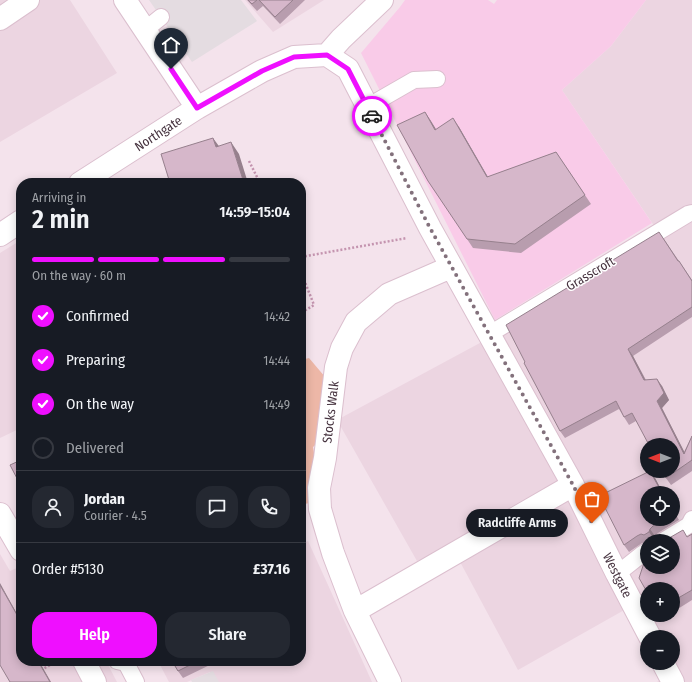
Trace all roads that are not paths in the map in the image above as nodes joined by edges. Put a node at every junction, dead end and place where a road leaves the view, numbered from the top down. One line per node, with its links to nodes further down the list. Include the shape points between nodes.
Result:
1 (28, 0): 4 (street)
2 (125, 0): 8 (street, via 153,24)
3 (382, 0): 5 (street)
4 (0, 19)
5 (327, 55): 7 (street, Westgate, via 348,69); 8 (street, Northgate, via 294,57 262,71)
6 (437, 79): 7 (lane, via 414,80)
7 (367, 107): 13 (street, Westgate)
8 (197, 108): 9 (street, Northgate)
9 (88, 178)
10 (692, 213): 14 (lane, Grasscroft)
11 (16, 224): 12 (street)
12 (0, 235)
13 (451, 267): 14 (street, Westgate); 22 (street, Stocks Walk, via 389,294 356,322 342,348 336,367 319,488 320,509)
14 (488, 334): 15 (street, Westgate)
15 (573, 485): 21 (street, Westgate); 22 (street)
16 (0, 514): 19 (street)
17 (692, 518): 18 (lane, via 689,525)
18 (674, 534)
19 (16, 541)
20 (640, 556): 21 (lane)
21 (617, 574): 23 (street, Westgate)
22 (355, 611): 29 (street, Stocks Walk)
23 (646, 630)
24 (87, 666): 27 (street)
25 (128, 666): 28 (lane)
26 (667, 670): 30 (street)
27 (95, 682)
28 (136, 682)
29 (390, 682)
30 (673, 682)

